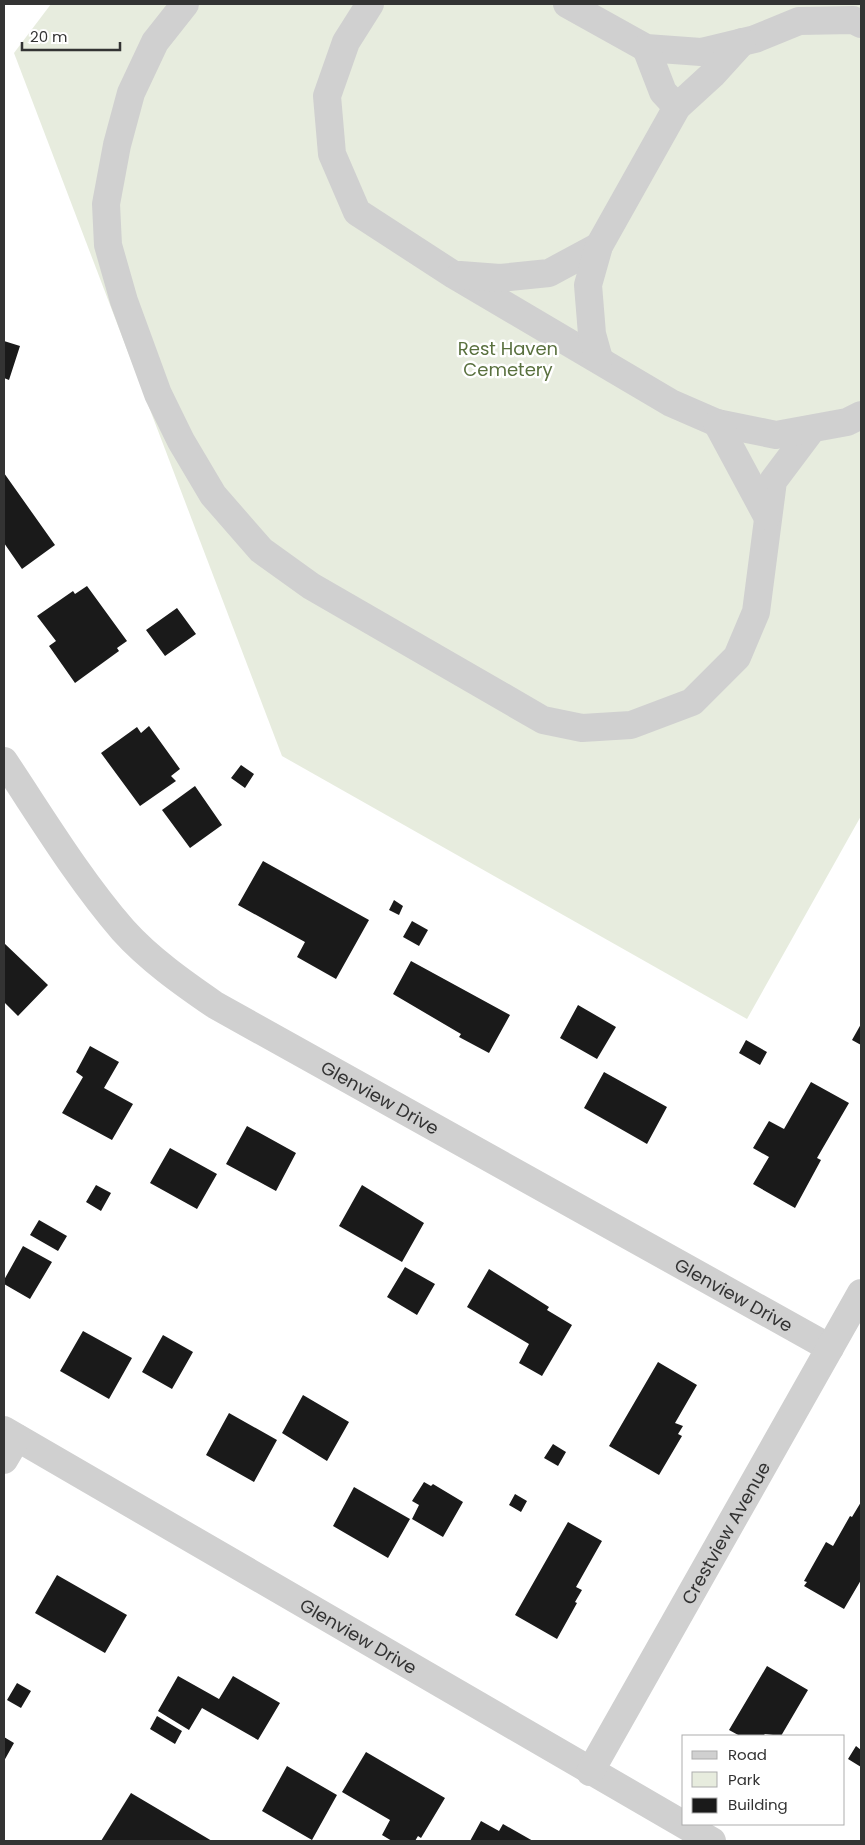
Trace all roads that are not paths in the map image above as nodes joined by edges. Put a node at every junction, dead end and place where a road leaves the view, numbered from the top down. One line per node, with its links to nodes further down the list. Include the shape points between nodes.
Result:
1 (185, 4): 14 (street, via 155,42 131,93 106,204 108,245 124,301 181,441 213,495 262,550 311,586 543,720 582,728 631,725 692,702 737,657 756,612)
2 (370, 4): 9 (street, via 346,42 327,96 332,154 357,212)
3 (566, 4): 6 (street)
4 (861, 24): 5 (street, via 853,20 799,21)
5 (742, 42): 6 (street, via 702,52); 7 (street)
6 (646, 48): 7 (street, via 664,92)
7 (677, 107): 8 (street)
8 (599, 246): 9 (street, via 550,273 500,278); 10 (street, via 588,286 592,334)
9 (454, 275): 10 (street)
10 (599, 359): 12 (street, via 671,403)
11 (861, 415): 13 (street, via 846,422)
12 (717, 423): 13 (street, via 776,435); 14 (street)
13 (812, 429): 14 (street, via 773,481)
14 (767, 516)
15 (4, 761): 17 (street, Glenview Drive, via 86,882 124,931 183,983 223,1010)
16 (861, 1293): 17 (street, Crestview Avenue)
17 (830, 1348): 19 (street, Crestview Avenue)
18 (8, 1443): 19 (street, Glenview Drive)
19 (590, 1772): 20 (street, Glenview Drive)
20 (682, 1824)
21 (684, 1825): 22 (street, Glenview Drive)
22 (712, 1841)

